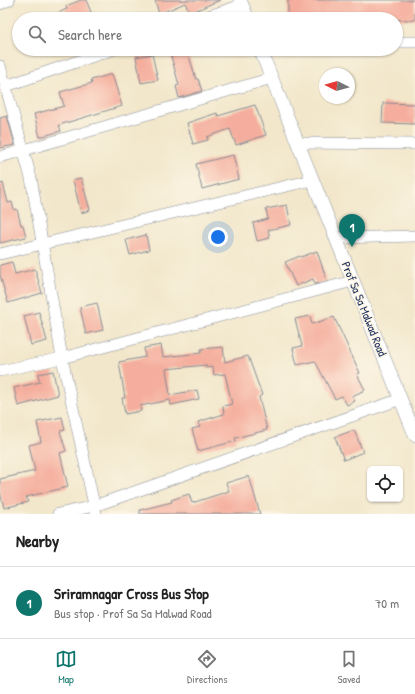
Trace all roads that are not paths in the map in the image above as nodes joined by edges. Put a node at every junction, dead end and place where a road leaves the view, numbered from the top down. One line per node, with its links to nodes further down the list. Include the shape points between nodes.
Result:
1 (8, 0): 3 (street)
2 (241, 2): 4 (street); 5 (street)
3 (0, 4)
4 (217, 12)
5 (245, 12)
6 (403, 42): 7 (street)
7 (415, 42)
8 (90, 56): 12 (street)
9 (263, 56): 11 (street, Prof Sa Sa Malwad Road)
10 (0, 66): 12 (street)
11 (272, 78): 13 (street, Prof Sa Sa Malwad Road); 15 (street)
12 (3, 81): 15 (street)
13 (298, 143): 14 (street); 17 (street, Prof Sa Sa Malwad Road)
14 (415, 144)
15 (24, 151): 16 (street); 20 (street)
16 (0, 157)
17 (312, 180): 19 (street, Prof Sa Sa Malwad Road); 20 (street)
18 (415, 236): 19 (street)
19 (336, 238): 22 (street, Prof Sa Sa Malwad Road)
20 (43, 244): 21 (street); 23 (street)
21 (0, 254)
22 (353, 281): 23 (street); 25 (street, Prof Sa Sa Malwad Road)
23 (62, 358): 24 (street); 27 (street)
24 (0, 371)
25 (401, 400): 26 (street, Prof Sa Sa Malwad Road); 27 (street)
26 (415, 435)
27 (95, 510): 28 (street)
28 (58, 514)

